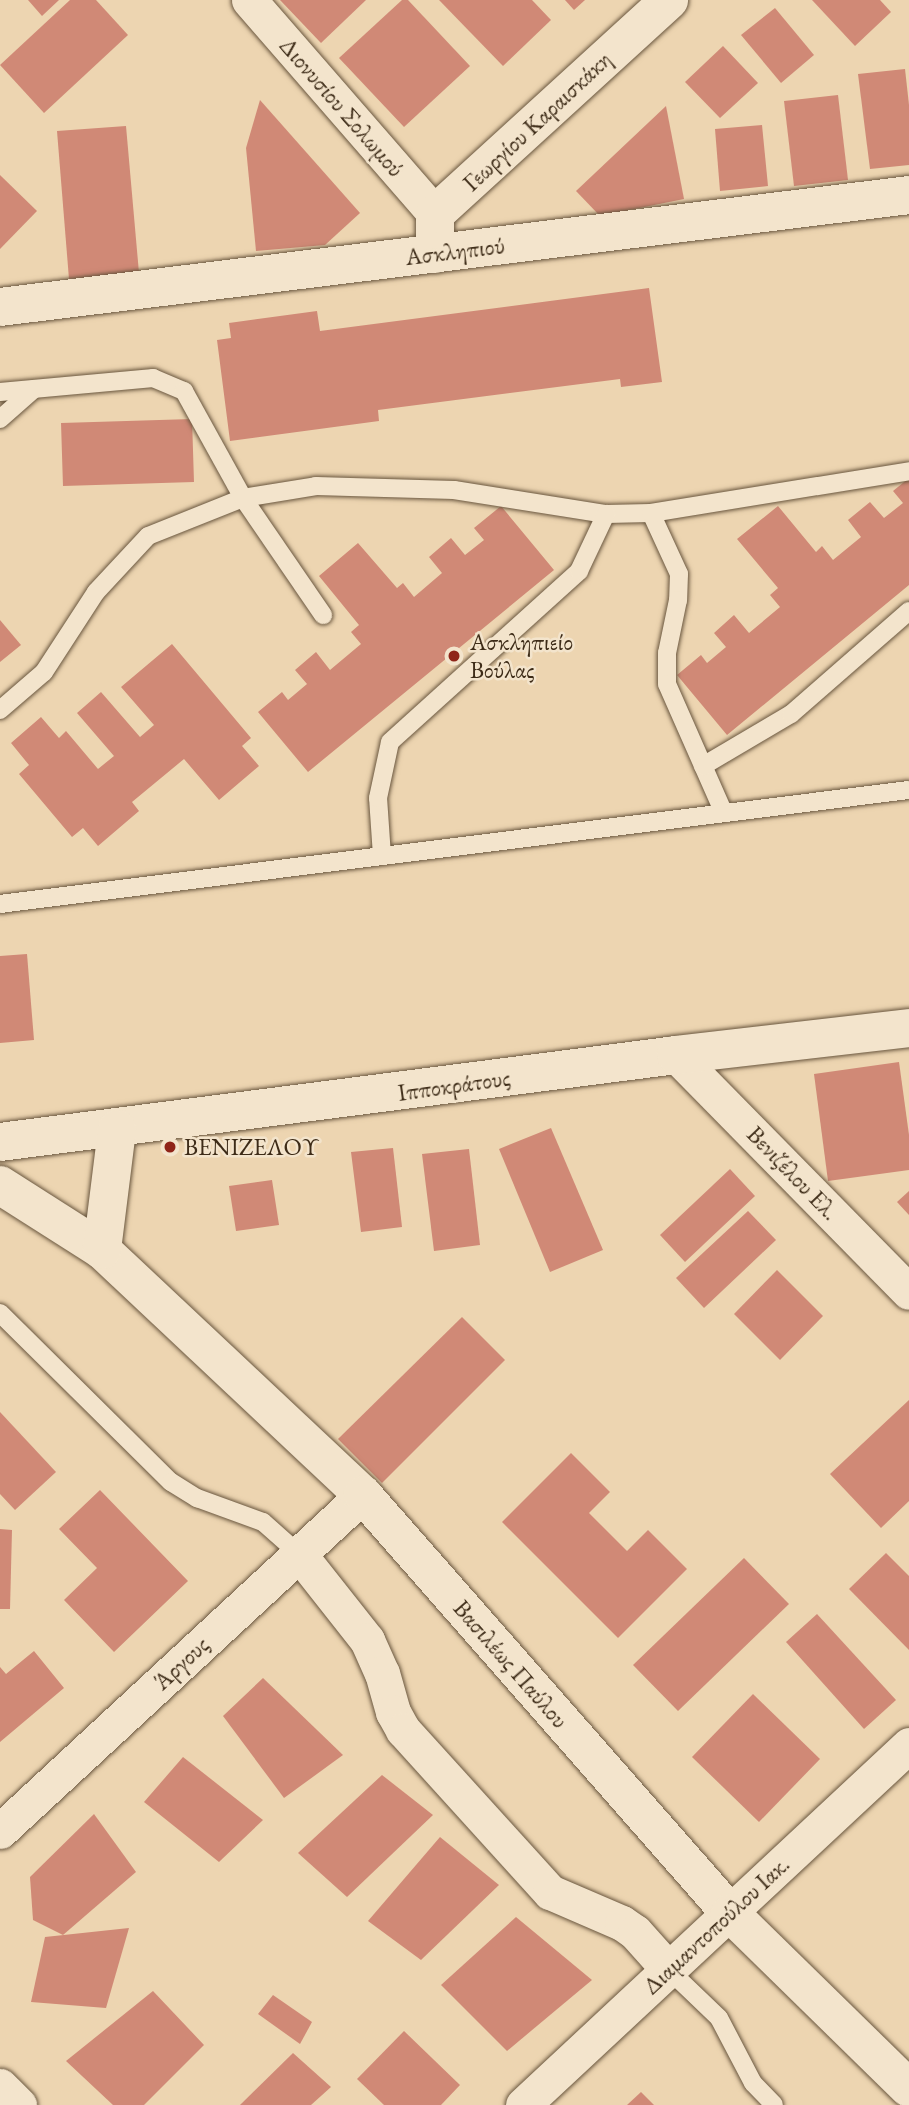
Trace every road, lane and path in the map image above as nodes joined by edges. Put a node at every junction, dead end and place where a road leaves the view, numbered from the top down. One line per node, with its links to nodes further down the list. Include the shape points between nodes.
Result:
1 (249, 0): 4 (street, Διονυσίου Σολωμού)
2 (668, 0): 4 (street, Γεωργίου Καραισκάκη)
3 (909, 195): 5 (street, Ασκληπιού)
4 (435, 214): 5 (street)
5 (435, 254): 6 (street, Ασκληπιού)
6 (0, 307)
7 (34, 388): 8 (lane); 9 (lane); 11 (lane, via 153,378 184,391)
8 (0, 392)
9 (0, 419)
10 (909, 471): 12 (lane)
11 (243, 498): 13 (lane, via 316,486 454,490); 15 (lane); 16 (lane, via 148,536 96,592 44,672)
12 (651, 513): 13 (lane); 17 (lane, via 679,575 667,684)
13 (606, 514): 20 (lane, via 579,571 390,742 378,798)
14 (909, 611): 17 (lane, via 791,714)
15 (323, 615)
16 (0, 710)
17 (703, 766): 19 (lane)
18 (909, 790): 19 (lane)
19 (724, 813): 20 (lane)
20 (382, 856): 21 (lane)
21 (0, 904)
22 (909, 1028): 23 (street, Ιπποκράτους)
23 (676, 1055): 24 (street, Ιπποκράτους); 28 (street, Βενιζέλου Ελ.)
24 (117, 1129): 25 (street, Ιπποκράτους); 27 (street)
25 (0, 1142)
26 (0, 1185): 27 (street, Βασιλέως Παύλου)
27 (102, 1250): 30 (street, Βασιλέως Παύλου)
28 (909, 1292)
29 (0, 1313): 31 (lane, via 172,1482 197,1498 262,1522)
30 (363, 1495): 31 (street, Άργους); 34 (street, Βασιλέως Παύλου)
31 (299, 1554): 33 (street, Άργους); 35 (street, via 367,1640 402,1730 550,1892 622,1923)
32 (909, 1745): 34 (street, Διαμαντοπούλου Ιακ.)
33 (0, 1831)
34 (730, 1913): 35 (street, Διαμαντοπούλου Ιακ.); 37 (street, Βασιλέως Παύλου)
35 (669, 1970): 39 (street, Διαμαντοπούλου Ιακ.); 40 (lane, via 719,2018 753,2083)
36 (0, 2085): 38 (street)
37 (909, 2088)
38 (19, 2105)
39 (523, 2105)
40 (774, 2105)

